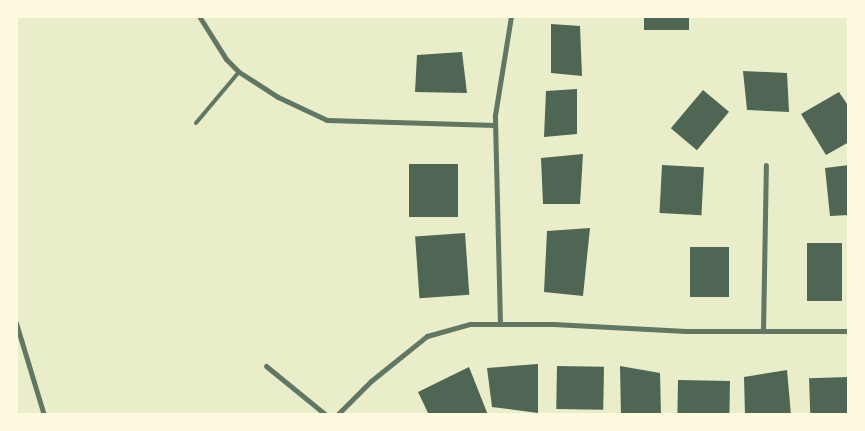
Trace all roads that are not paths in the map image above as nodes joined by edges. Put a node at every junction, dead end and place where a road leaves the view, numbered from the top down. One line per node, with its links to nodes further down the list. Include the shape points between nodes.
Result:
1 (198, 16): 3 (street, via 226,59)
2 (511, 16): 5 (street)
3 (239, 72): 4 (lane); 5 (street, via 278,97 327,120)
4 (196, 123)
5 (495, 125): 8 (street)
6 (766, 165): 9 (street)
7 (16, 323): 12 (street)
8 (500, 324): 9 (street); 14 (street, via 470,324 426,336 371,381)
9 (763, 331): 10 (street)
10 (849, 331)
11 (266, 366): 13 (street)
12 (44, 415)
13 (326, 415)
14 (337, 415)

